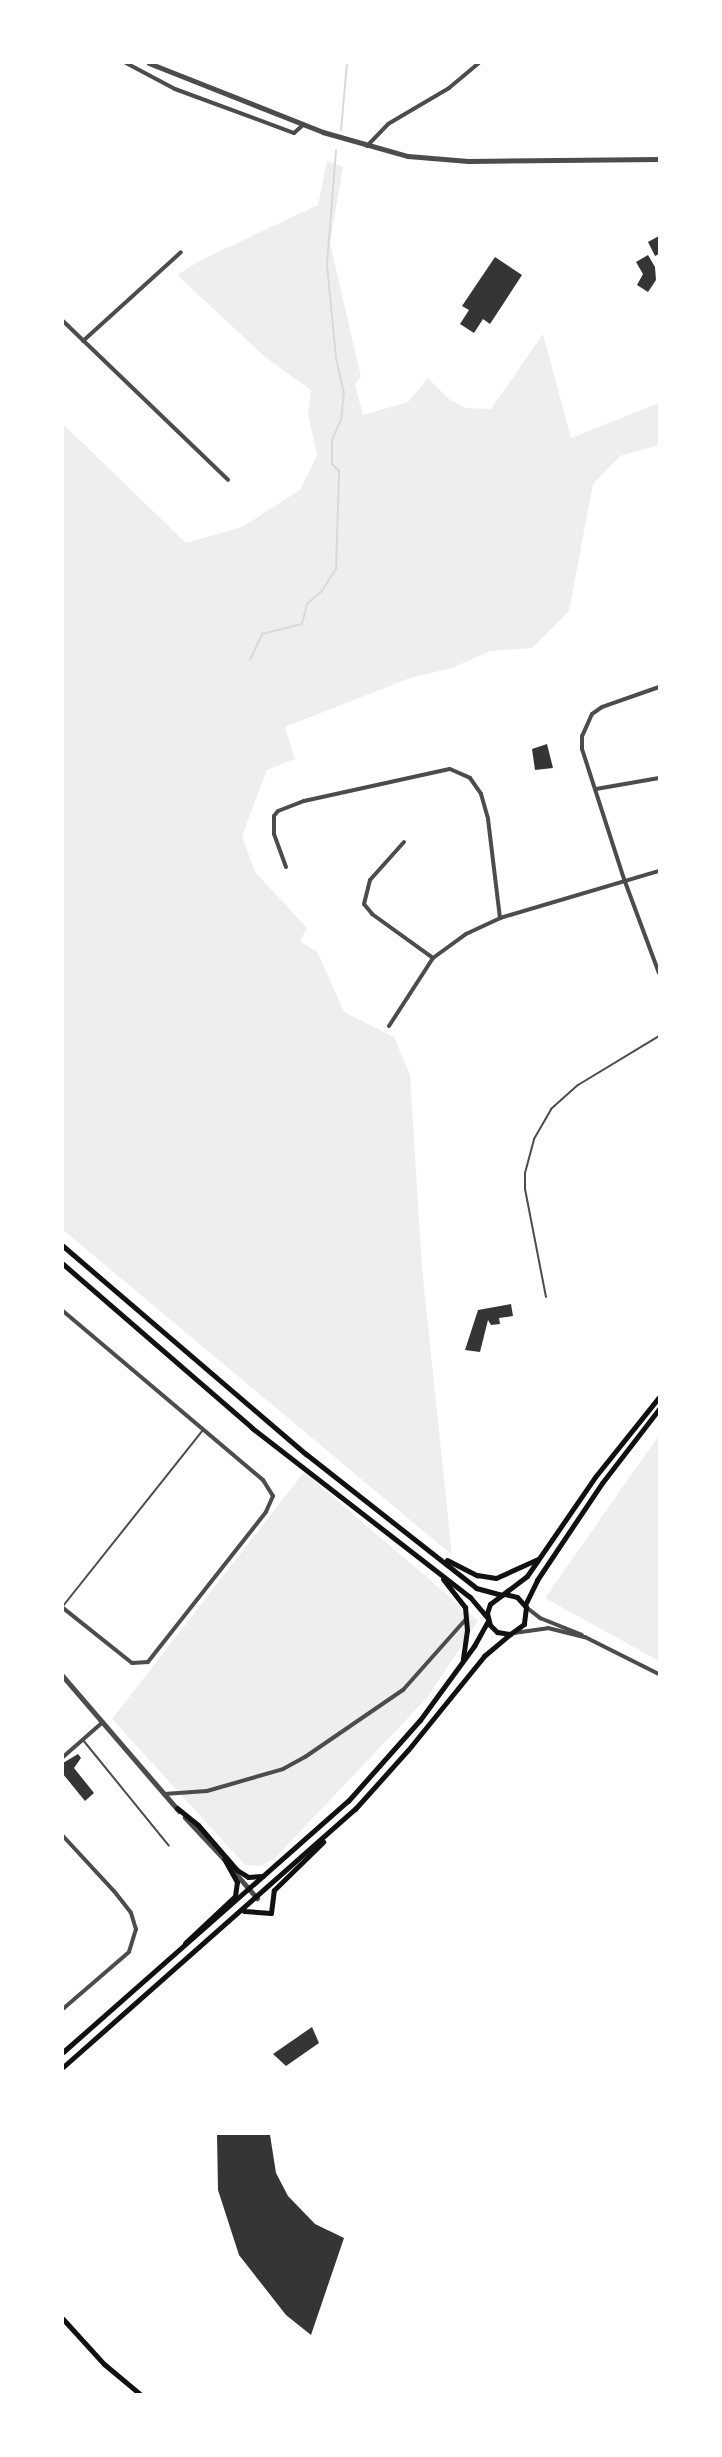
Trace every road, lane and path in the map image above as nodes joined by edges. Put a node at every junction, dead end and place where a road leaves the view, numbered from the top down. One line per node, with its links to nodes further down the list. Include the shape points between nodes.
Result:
1 (126, 63): 4 (street, via 175,88 294,133)
2 (149, 63): 4 (street)
3 (479, 63): 5 (street, via 449,88 388,124)
4 (303, 125): 5 (street)
5 (367, 146): 6 (street, via 408,156 468,161)
6 (659, 159)
7 (181, 252): 9 (street)
8 (63, 321): 9 (street)
9 (83, 341): 10 (street)
10 (228, 480)
11 (659, 687): 13 (street, via 614,699 592,714 582,736 582,749)
12 (659, 778): 13 (street)
13 (596, 789): 17 (street)
14 (404, 842): 19 (street, via 370,880 364,904)
15 (286, 867): 18 (street, via 274,834 274,816 278,811 304,801 450,769 470,778 481,794 488,819)
16 (659, 871): 17 (street)
17 (624, 879): 18 (street); 20 (street)
18 (500, 918): 19 (street, via 466,934)
19 (432, 958): 21 (street)
20 (659, 973)
21 (389, 1026)
22 (659, 1036): 25 (lane, via 578,1085 551,1109 534,1138 525,1189)
23 (63, 1246): 30 (main road, via 306,1454)
24 (63, 1264): 32 (main road, via 252,1428)
25 (546, 1297)
26 (63, 1311): 29 (street)
27 (659, 1397): 31 (main road, via 595,1478)
28 (659, 1409): 34 (main road, via 602,1482 537,1580)
29 (203, 1430): 35 (lane); 35 (street, via 268,1484 272,1501 155,1656 144,1664 132,1663)
30 (435, 1554): 31 (main road, via 477,1575 496,1578); 33 (main road, via 476,1588)
31 (540, 1558): 33 (main road, via 519,1584)
32 (438, 1572): 36 (main road, via 459,1598); 37 (main road, via 475,1601)
33 (504, 1594): 34 (main road, via 517,1596); 37 (main road, via 489,1604)
34 (526, 1606): 38 (main road, via 524,1624); 39 (street, via 540,1618 572,1628)
35 (63, 1607)
36 (466, 1619): 40 (main road); 46 (street, via 403,1690 283,1770 198,1793)
37 (487, 1619): 38 (main road, via 497,1632); 40 (main road)
38 (512, 1633): 39 (street, via 548,1628); 48 (main road, via 484,1656 393,1768)
39 (585, 1637): 41 (street)
40 (463, 1662): 52 (main road, via 390,1757 348,1802)
41 (659, 1674)
42 (63, 1676): 43 (street)
43 (103, 1722): 44 (street); 46 (street)
44 (82, 1740): 45 (street); 50 (lane)
45 (63, 1757)
46 (164, 1794): 47 (street)
47 (177, 1808): 51 (street); 52 (main road, via 198,1825 241,1873 259,1877)
48 (334, 1828): 54 (main road); 55 (main road, via 274,1890 271,1913)
49 (63, 1836): 57 (street, via 114,1891 136,1929 129,1952)
50 (169, 1846)
51 (224, 1859): 53 (street); 56 (main road, via 237,1882 235,1896)
52 (272, 1870): 53 (main road)
53 (250, 1890): 54 (street); 56 (main road)
54 (256, 1898): 55 (main road)
55 (243, 1911): 59 (main road)
56 (172, 1958): 58 (main road)
57 (63, 2009)
58 (63, 2052)
59 (63, 2067)
60 (63, 2319): 61 (main road, via 113,2373)
61 (140, 2394)

